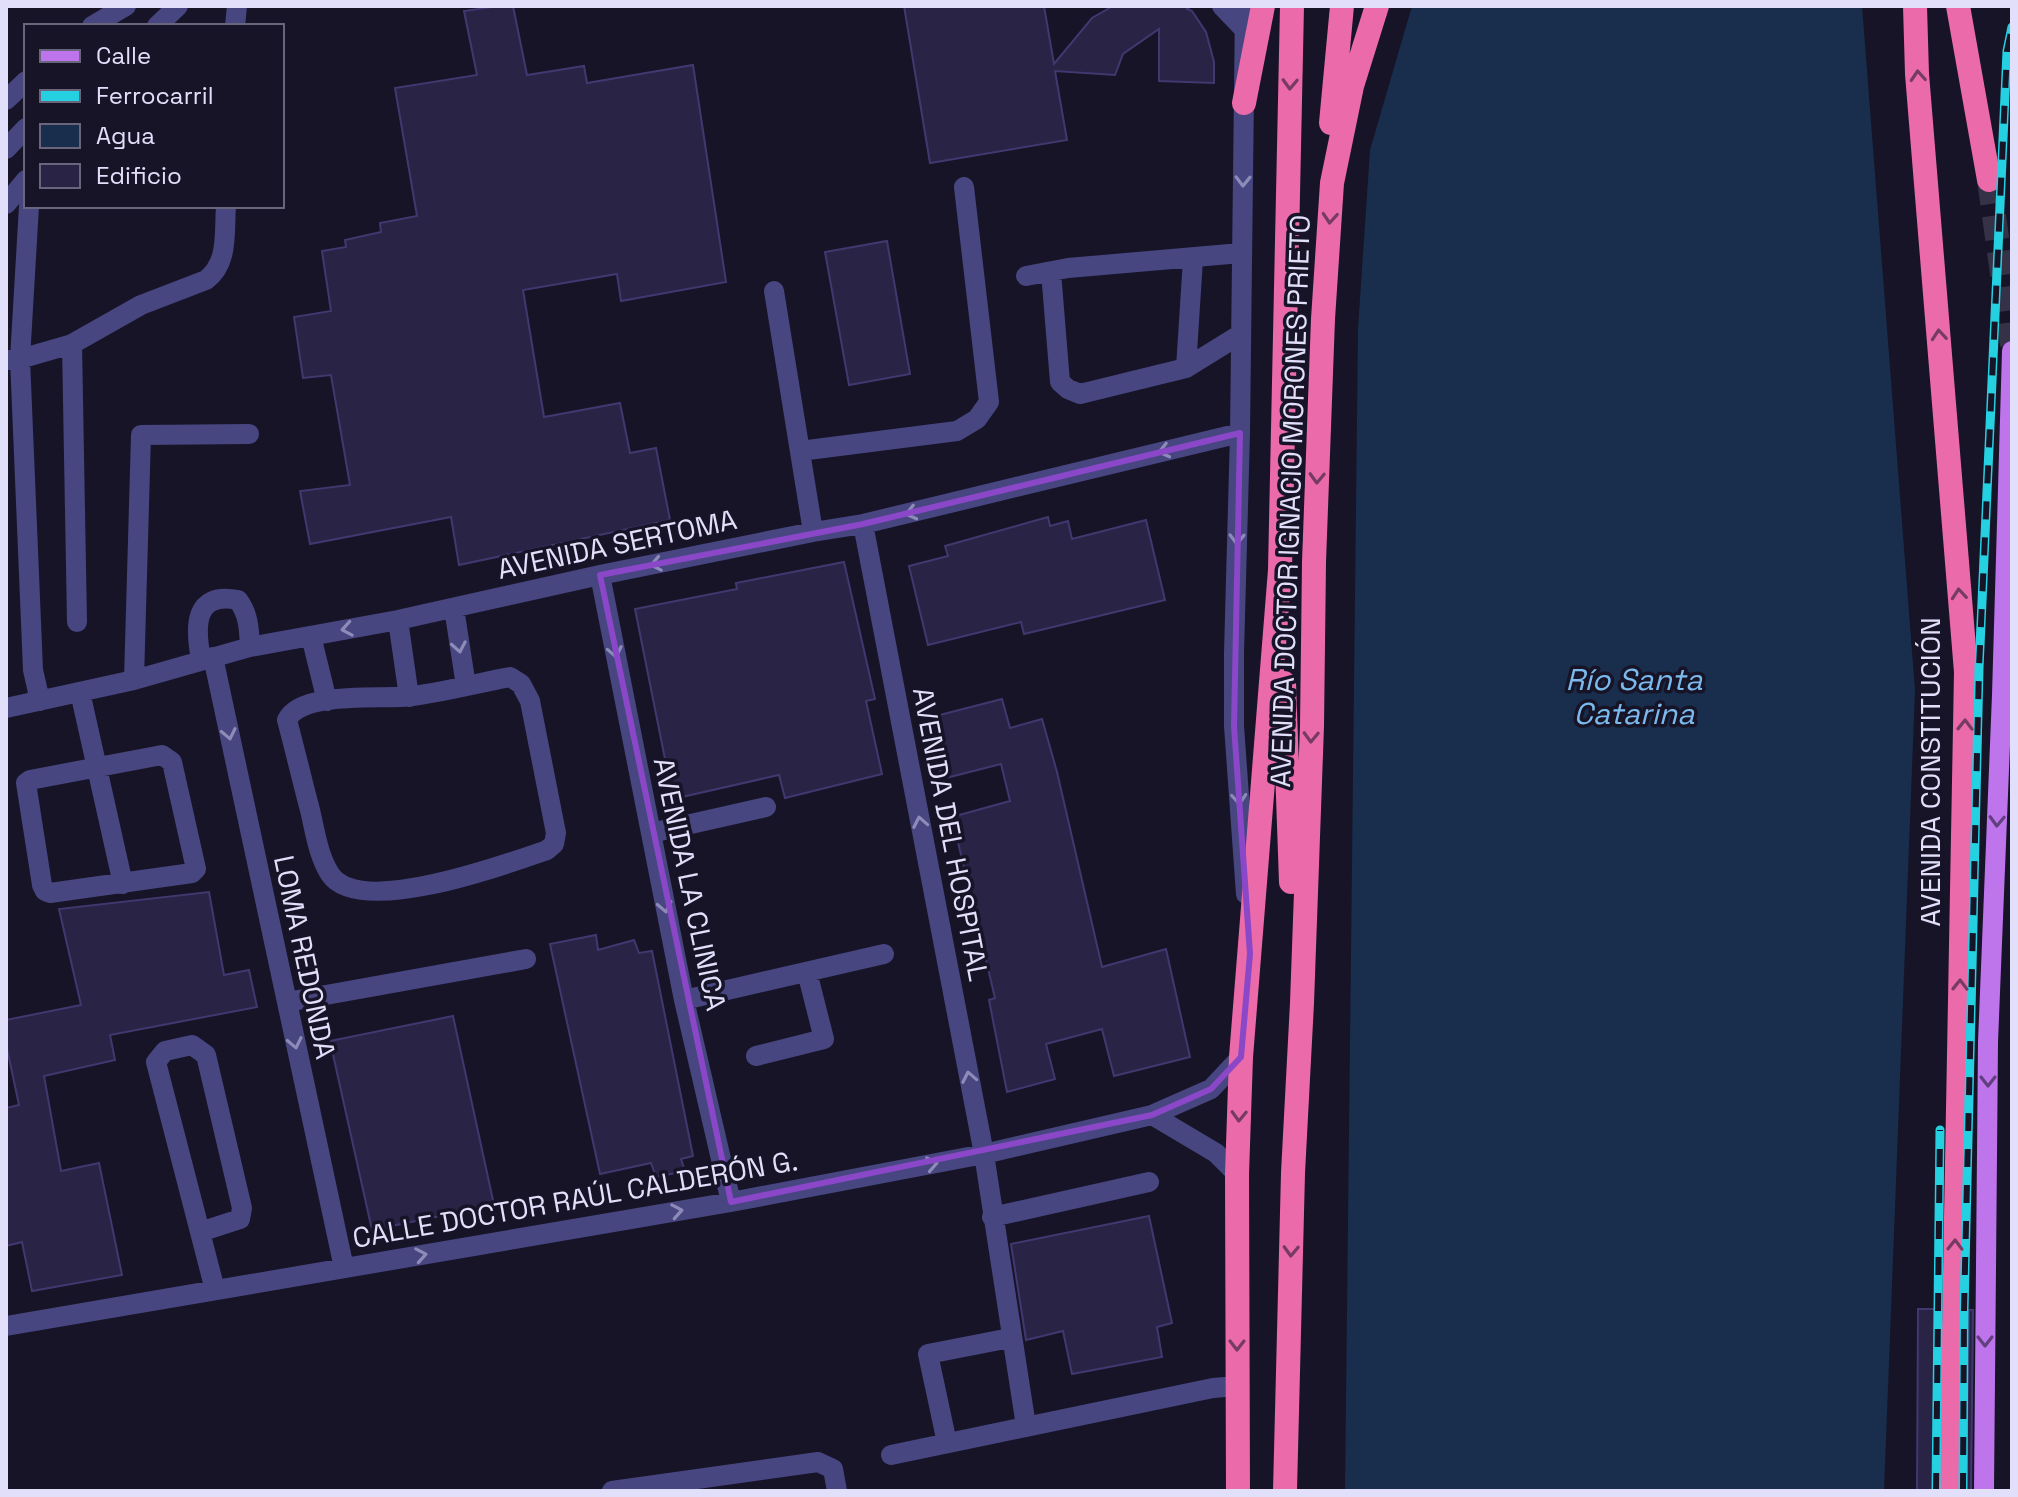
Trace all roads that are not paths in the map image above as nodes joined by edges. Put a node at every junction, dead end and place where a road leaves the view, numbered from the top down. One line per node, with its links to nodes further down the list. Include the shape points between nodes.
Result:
1 (126, 6): 11 (street)
2 (178, 6): 12 (street)
3 (1222, 6): 13 (street)
4 (1245, 6): 13 (street)
5 (1263, 6): 16 (highway)
6 (1292, 6): 41 (highway, one-way to 41)
7 (1342, 6): 21 (highway, via 1330,128)
8 (1377, 6): 21 (highway, AVENIDA DOCTOR IGNACIO MORONES PRIETO, via 1352,86)
9 (1915, 6): 88 (highway, AVENIDA CONSTITUCIÓN, one-way to 9, via 1966,672)
10 (1958, 6): 19 (highway)
11 (95, 24)
12 (159, 24)
13 (1244, 29): 16 (street)
14 (24, 83): 15 (street)
15 (6, 100)
16 (1244, 103): 26 (street, one-way to 26)
17 (24, 130): 18 (street)
18 (6, 149)
19 (1989, 180)
20 (24, 182): 23 (street)
21 (1332, 183): 66 (highway, AVENIDA DOCTOR IGNACIO MORONES PRIETO, one-way to 66, via 1314,562)
22 (964, 187): 38 (street, via 989,402 977,419 957,431)
23 (6, 204)
24 (29, 208): 34 (street)
25 (226, 208): 32 (street, via 223,252 215,274 141,305)
26 (1241, 253): 27 (street); 31 (street)
27 (1193, 259): 28 (street); 35 (street)
28 (1051, 272): 29 (street); 35 (street, via 1060,382 1068,389 1080,394)
29 (1026, 276)
30 (774, 291): 38 (street)
31 (1241, 334): 35 (street); 36 (street)
32 (72, 344): 34 (street); 45 (street)
33 (2012, 351): 89 (main road, one-way to 89, via 1988,1042)
34 (13, 360): 53 (street, via 33,670)
35 (1186, 368)
36 (1240, 433): 39 (street, AVENIDA SERTOMA, one-way to 39); 61 (street, one-way to 61, via 1234,726)
37 (249, 434): 49 (street, via 141,435)
38 (800, 451): 40 (street)
39 (863, 524): 40 (street, AVENIDA SERTOMA); 70 (street, AVENIDA DEL HOSPITAL, one-way to 39)
40 (813, 532): 42 (street, AVENIDA SERTOMA, one-way to 42)
41 (1280, 570): 61 (highway); 66 (highway, AVENIDA DOCTOR IGNACIO MORONES PRIETO, via 1292,912)
42 (600, 575): 43 (street, AVENIDA SERTOMA); 58 (street, AVENIDA LA CLINICA, one-way to 58)
43 (454, 608): 44 (street, AVENIDA SERTOMA); 50 (street, one-way to 50)
44 (398, 620): 46 (street, AVENIDA SERTOMA, one-way to 46); 52 (street)
45 (77, 622)
46 (311, 636): 47 (street, AVENIDA SERTOMA); 54 (street)
47 (250, 647): 48 (street, AVENIDA SERTOMA); 48 (street, via 245,609 226,597 206,606 197,619 197,636)
48 (207, 658): 49 (street, AVENIDA SERTOMA); 65 (street, LOMA REDONDA, one-way to 65)
49 (134, 680): 51 (street, AVENIDA SERTOMA)
50 (466, 686): 52 (street); 54 (street, via 510,677 521,684 530,701 554,844 447,882 399,890 350,888 332,877 321,855 287,720 297,708)
51 (80, 692): 53 (street, AVENIDA SERTOMA); 56 (street)
52 (409, 697): 54 (street)
53 (40, 701): 55 (street, AVENIDA SERTOMA)
54 (327, 701)
55 (6, 708)
56 (97, 768): 59 (street); 59 (street, via 26,783 42,885 50,893); 59 (street, via 162,755 170,759 196,867 192,873)
57 (766, 807): 58 (street)
58 (651, 833): 64 (street, AVENIDA LA CLINICA, one-way to 64)
59 (123, 884)
60 (884, 954): 63 (street)
61 (1250, 954): 68 (highway)
62 (526, 959): 65 (street)
63 (807, 972): 64 (street); 67 (street, via 824,1039)
64 (684, 1000): 73 (street, AVENIDA LA CLINICA)
65 (287, 1002): 76 (street, LOMA REDONDA, one-way to 76)
66 (1302, 1003): 87 (highway, AVENIDA DOCTOR IGNACIO MORONES PRIETO, one-way to 87)
67 (756, 1056)
68 (1241, 1057): 69 (street, CALLE DOCTOR RAÚL CALDERÓN G., via 1211,1089); 71 (highway, one-way to 71)
69 (1152, 1115): 70 (street, CALLE DOCTOR RAÚL CALDERÓN G.); 71 (street, via 1216,1153)
70 (984, 1154): 73 (street, CALLE DOCTOR RAÚL CALDERÓN G., one-way to 70); 74 (street, AVENIDA DEL HOSPITAL)
71 (1237, 1174): 80 (highway, one-way to 80)
72 (1149, 1182): 74 (street)
73 (731, 1202): 76 (street, CALLE DOCTOR RAÚL CALDERÓN G., one-way to 73)
74 (992, 1217): 79 (street, AVENIDA DEL HOSPITAL)
75 (200, 1232): 75 (street, via 156,1062 165,1051 192,1045 206,1055 242,1208 240,1219); 77 (street)
76 (344, 1268): 77 (street, CALLE DOCTOR RAÚL CALDERÓN G.)
77 (215, 1290): 78 (street, CALLE DOCTOR RAÚL CALDERÓN G.)
78 (6, 1326)
79 (1010, 1338): 81 (street, AVENIDA DEL HOSPITAL); 82 (street, via 928,1354)
80 (1237, 1386): 81 (street); 86 (highway)
81 (1026, 1426): 82 (street)
82 (947, 1443): 83 (street)
83 (891, 1455)
84 (612, 1491): 85 (street, via 818,1462 833,1469)
85 (837, 1491)
86 (1238, 1491)
87 (1285, 1491)
88 (1951, 1491)
89 (1984, 1491)

